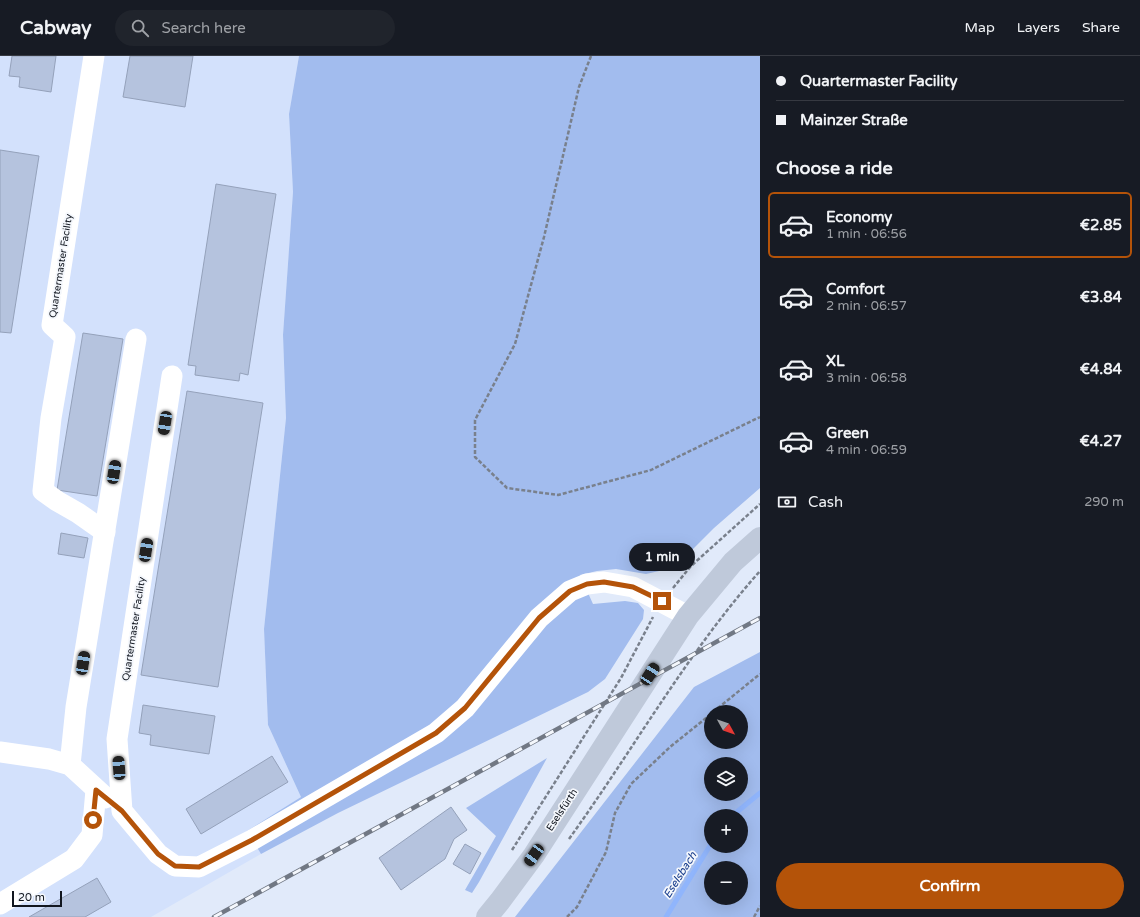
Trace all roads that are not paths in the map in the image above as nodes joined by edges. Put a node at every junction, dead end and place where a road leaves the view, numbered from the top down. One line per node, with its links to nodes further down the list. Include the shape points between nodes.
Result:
1 (94, 56): 4 (street, Quartermaster Facility, via 52,325 65,337 51,418 43,491)
2 (136, 339): 4 (street)
3 (172, 376): 10 (street, Quartermaster Facility, via 117,739)
4 (104, 532): 8 (street, via 76,706)
5 (760, 538): 6 (main road, Eselsfürth, via 734,562)
6 (688, 616): 10 (street, via 633,587 604,582 587,584 570,591 539,618 465,708 436,733 252,840 199,867 175,866 158,854); 12 (main road, Eselsfürth, via 534,855)
7 (0, 752): 8 (street, via 49,759)
8 (70, 765): 9 (street)
9 (96, 790): 10 (street); 11 (street, via 92,835 74,859)
10 (122, 811)
11 (0, 904)
12 (487, 917)

